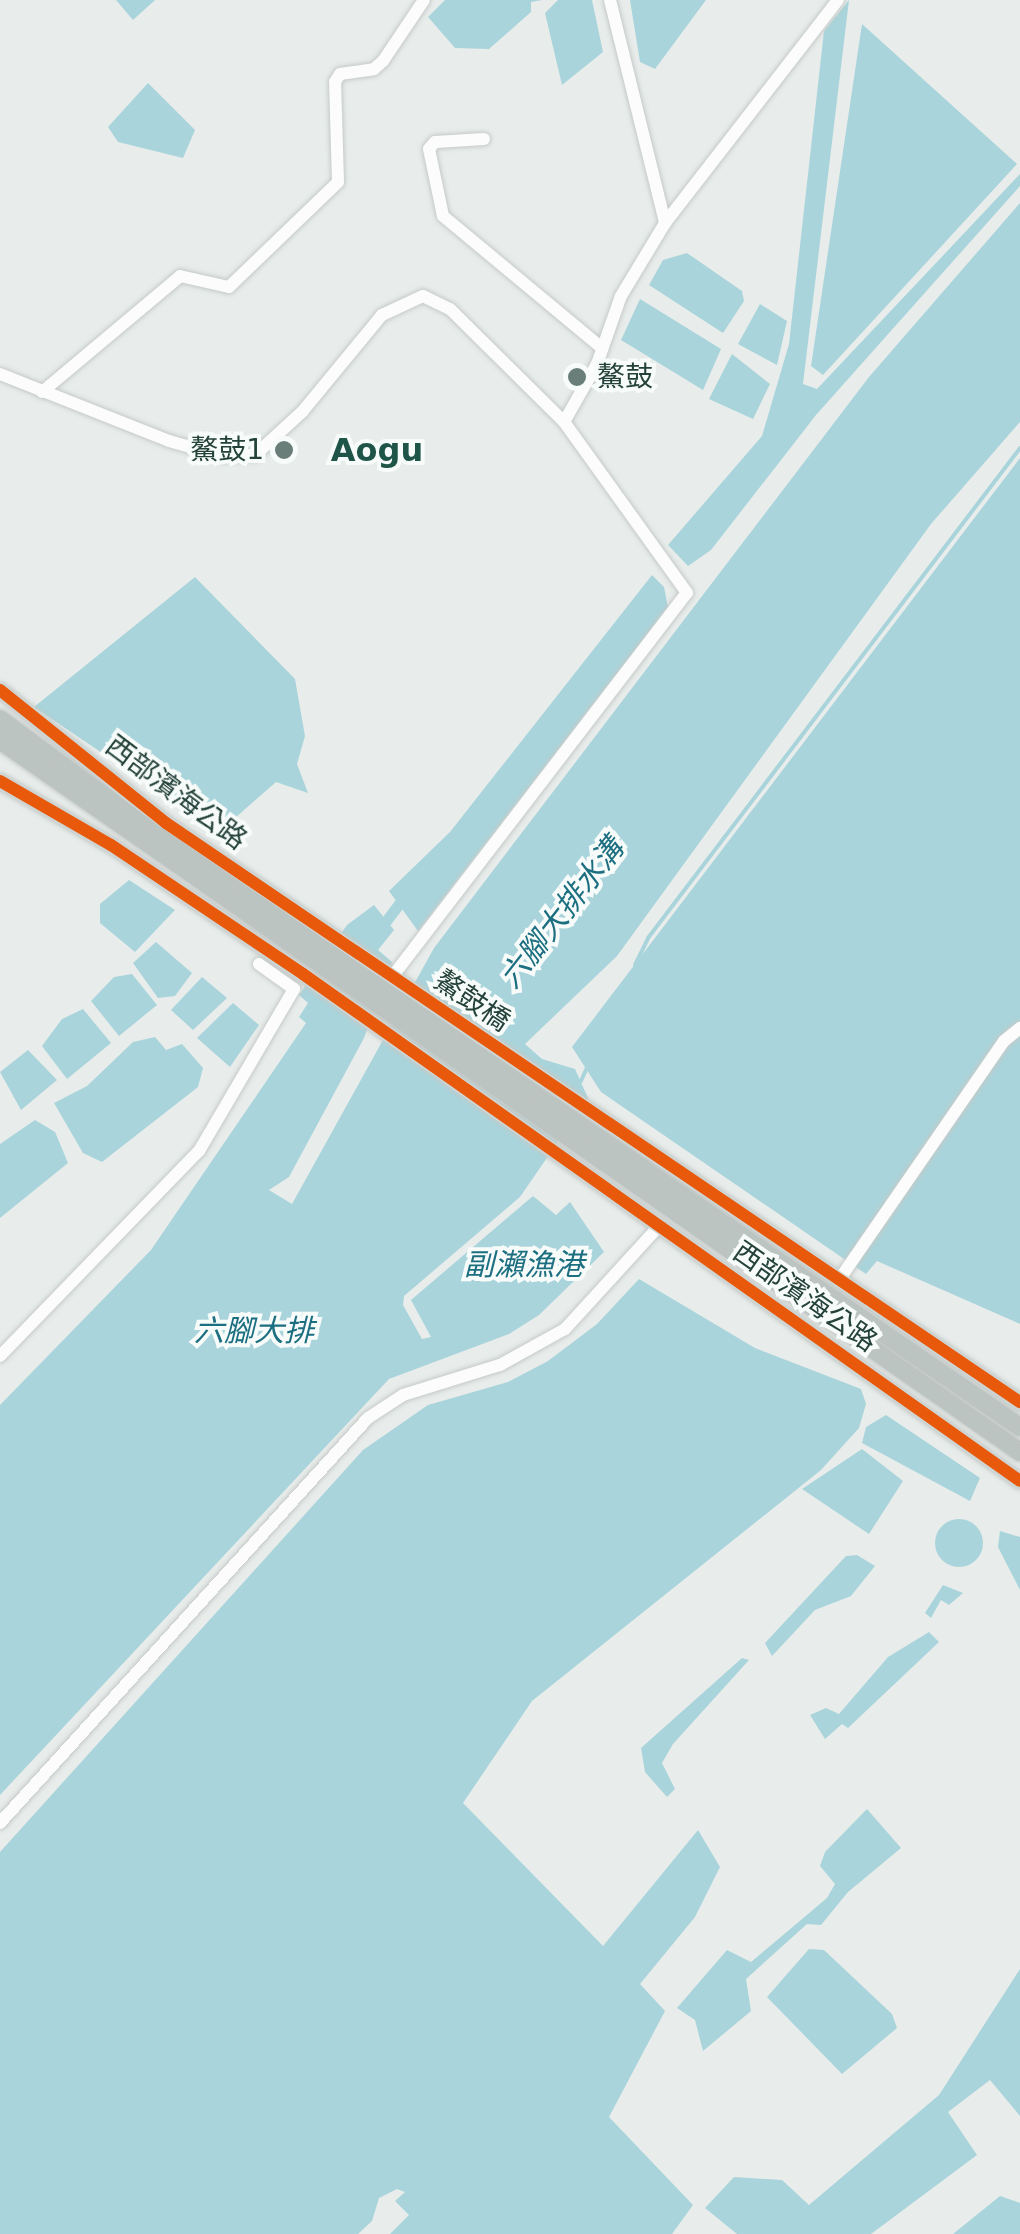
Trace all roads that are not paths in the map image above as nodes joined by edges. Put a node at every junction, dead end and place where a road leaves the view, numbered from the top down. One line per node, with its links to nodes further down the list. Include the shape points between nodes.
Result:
1 (424, 0): 8 (street, via 384,61 340,74 335,82 338,182 229,286 180,276)
2 (610, 0): 5 (street)
3 (838, 0): 5 (street)
4 (484, 139): 6 (street, via 435,142 428,149 443,216)
5 (665, 223): 6 (street, via 621,296)
6 (602, 348): 9 (street)
7 (0, 374): 8 (street)
8 (42, 392): 9 (street, via 200,451 255,456 302,412 382,315 423,296 450,309)
9 (564, 422): 16 (street, via 687,593)
10 (0, 690): 14 (main road, 西部濱海公路)
11 (0, 719): 14 (highway)
12 (0, 740): 14 (highway)
13 (0, 780): 14 (main road)
14 (316, 953): 16 (main road, 鰲鼓橋); 19 (highway, 鰲鼓橋)
15 (259, 964): 22 (street, via 294,989 199,1151)
16 (392, 977): 18 (main road, 鰲鼓橋)
17 (1020, 1028): 21 (street, via 1004,1040)
18 (592, 1110): 21 (main road, 西部濱海公路)
19 (567, 1136): 20 (main road, 西部濱海公路); 24 (highway); 25 (highway)
20 (660, 1225): 26 (main road, 西部濱海公路); 27 (street, via 565,1329 500,1365 403,1395 368,1418)
21 (840, 1280): 23 (main road, 西部濱海公路)
22 (0, 1356)
23 (1020, 1402)
24 (1020, 1427)
25 (1020, 1452)
26 (1020, 1481)
27 (0, 1824)

